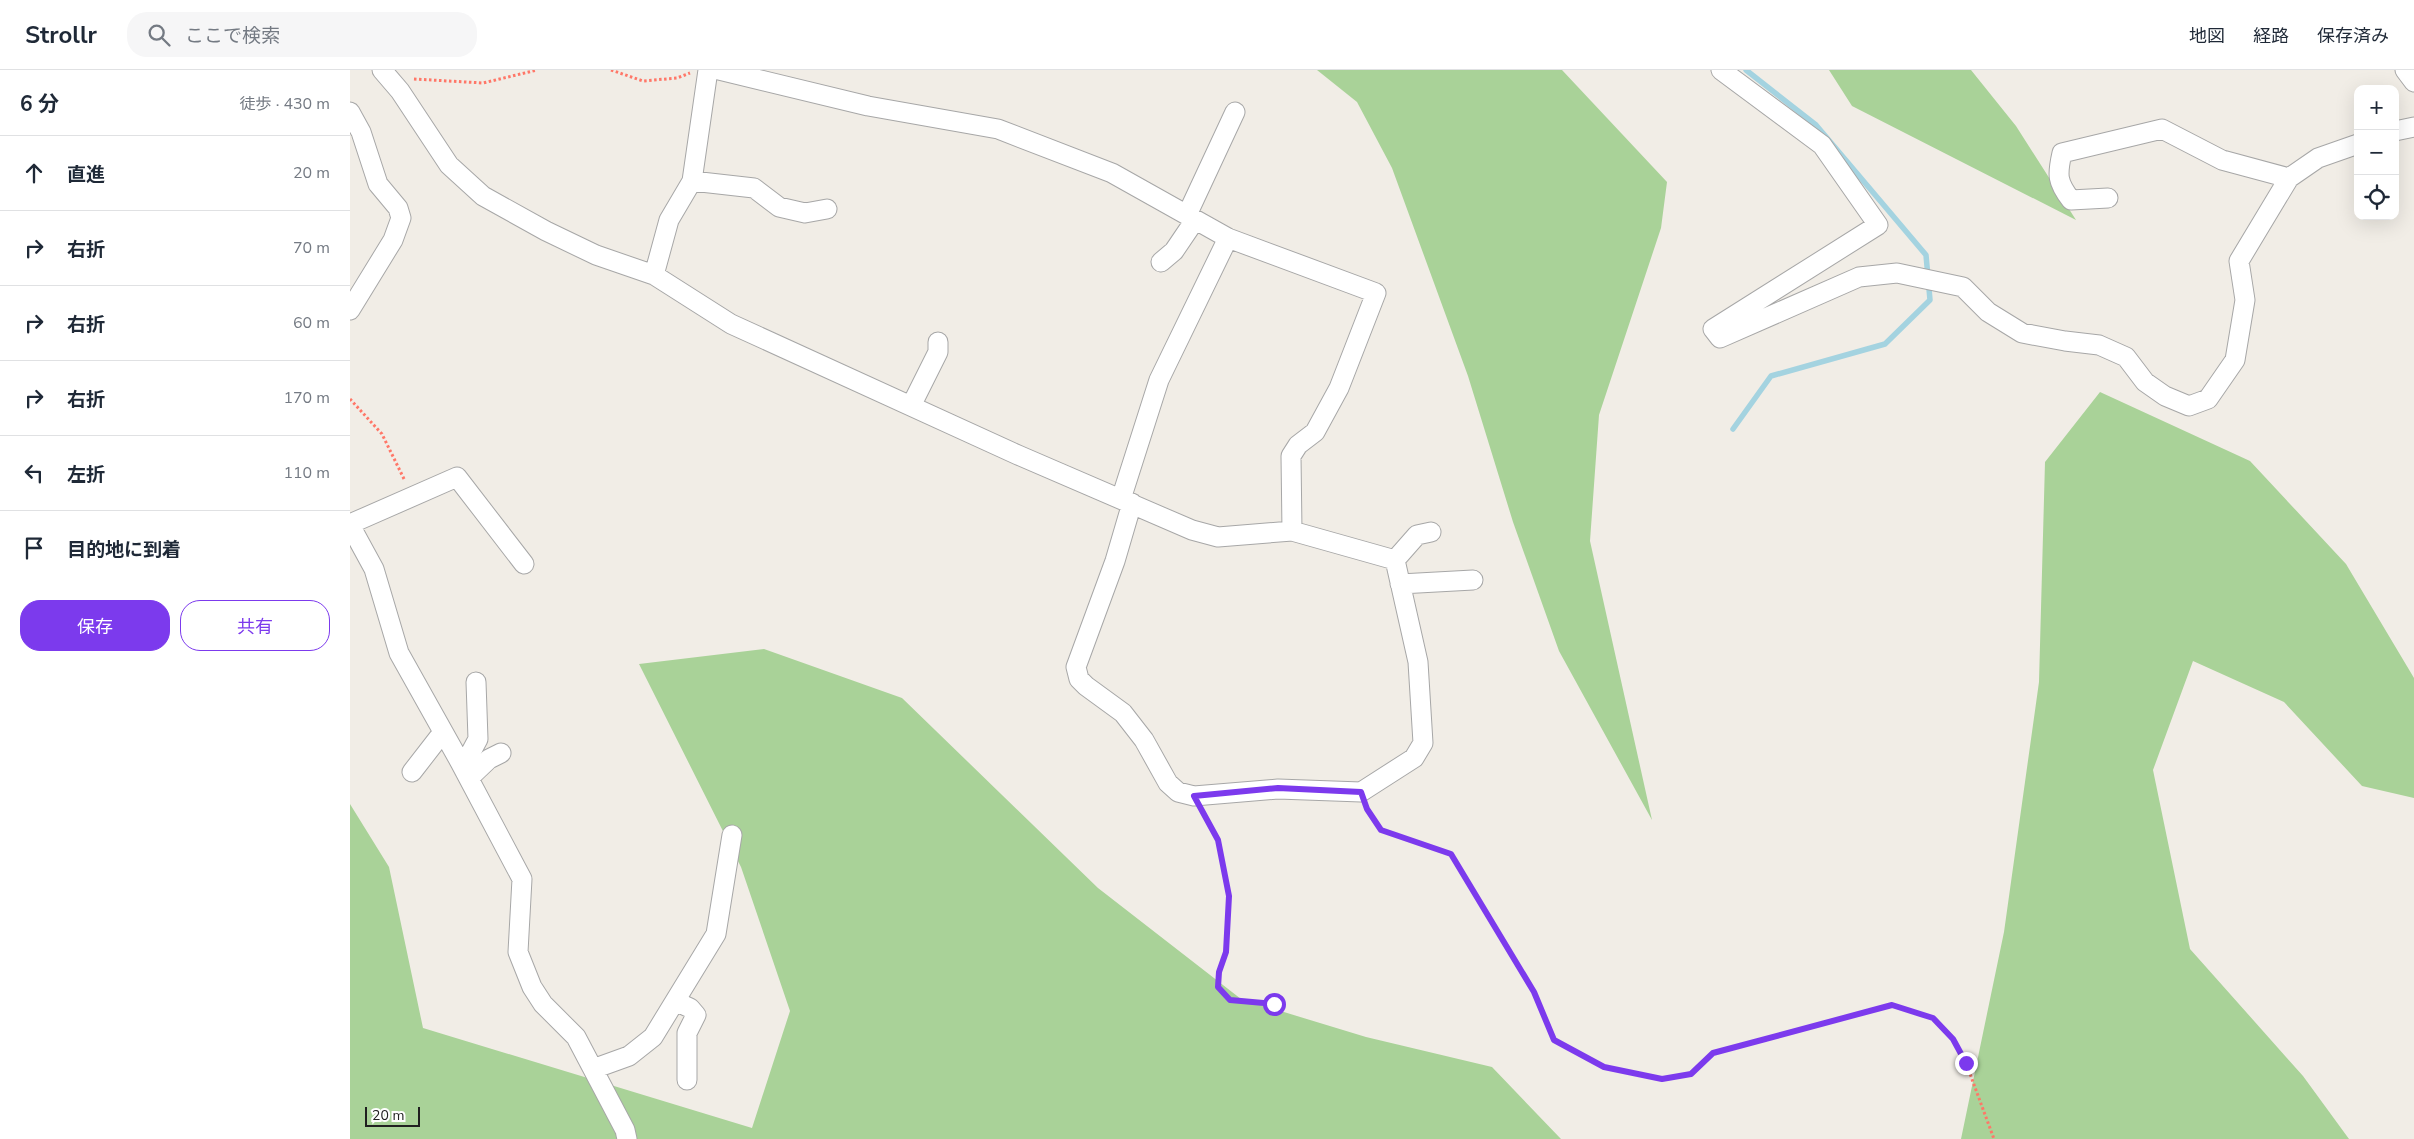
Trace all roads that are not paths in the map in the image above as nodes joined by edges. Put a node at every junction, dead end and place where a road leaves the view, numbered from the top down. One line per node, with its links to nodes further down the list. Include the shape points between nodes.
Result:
1 (719, 70): 16 (street, via 868,106 998,129 1112,173)
2 (1721, 70): 12 (street, via 1822,145 1878,225 1713,329 1720,338 1859,277 1897,273 1963,287 1988,312 2022,333 2099,345 2126,357 2146,382 2165,396 2189,406 2208,400 2235,360 2245,300 2239,261)
3 (2405, 70): 6 (street)
4 (701, 71): 13 (street)
5 (385, 74): 19 (street, via 449,165 483,196 596,255)
6 (2414, 82)
7 (350, 112): 20 (street, via 361,132 378,184 398,208 400,218 393,240)
8 (1235, 112): 16 (street)
9 (2414, 127): 10 (street)
10 (2399, 130)
11 (2354, 145): 12 (street, via 2318,158)
12 (2289, 178): 14 (street, via 2222,160 2162,129 2062,153 2059,185 2071,200)
13 (692, 181): 15 (street, via 754,188 779,207 805,213); 19 (street, via 669,220)
14 (2108, 198)
15 (827, 209)
16 (1191, 217): 17 (street); 18 (street, via 1174,251)
17 (1228, 238): 23 (street, via 1159,380); 25 (street, via 1376,293 1339,388 1315,432 1298,445 1291,456)
18 (1161, 262)
19 (654, 275): 22 (street, via 732,324)
20 (350, 310)
21 (938, 342): 22 (street, via 938,352)
22 (910, 406): 23 (street)
23 (1127, 501): 25 (street, via 1192,530 1218,537); 30 (street, via 1115,561 1076,667 1079,679 1123,712 1144,740 1168,782 1178,792 1194,796 1278,788 1361,792 1414,758 1423,743 1418,662)
24 (350, 524): 28 (street, via 457,477); 32 (street, via 374,569 399,653)
25 (1292, 530): 27 (street)
26 (1431, 532): 27 (street, via 1418,535)
27 (1395, 560): 30 (street)
28 (524, 564)
29 (1473, 580): 30 (street)
30 (1400, 584)
31 (476, 682): 35 (street, via 478,739)
32 (444, 732): 34 (street); 35 (street)
33 (501, 754): 35 (street)
34 (412, 772)
35 (466, 772): 38 (street, via 522,879 518,952 532,987 543,1004 576,1037)
36 (732, 835): 37 (street, via 716,934)
37 (675, 1002): 38 (street, via 653,1037 629,1056); 39 (street, via 690,1008 696,1015 687,1033)
38 (593, 1069): 40 (street)
39 (687, 1080)
40 (627, 1139)

